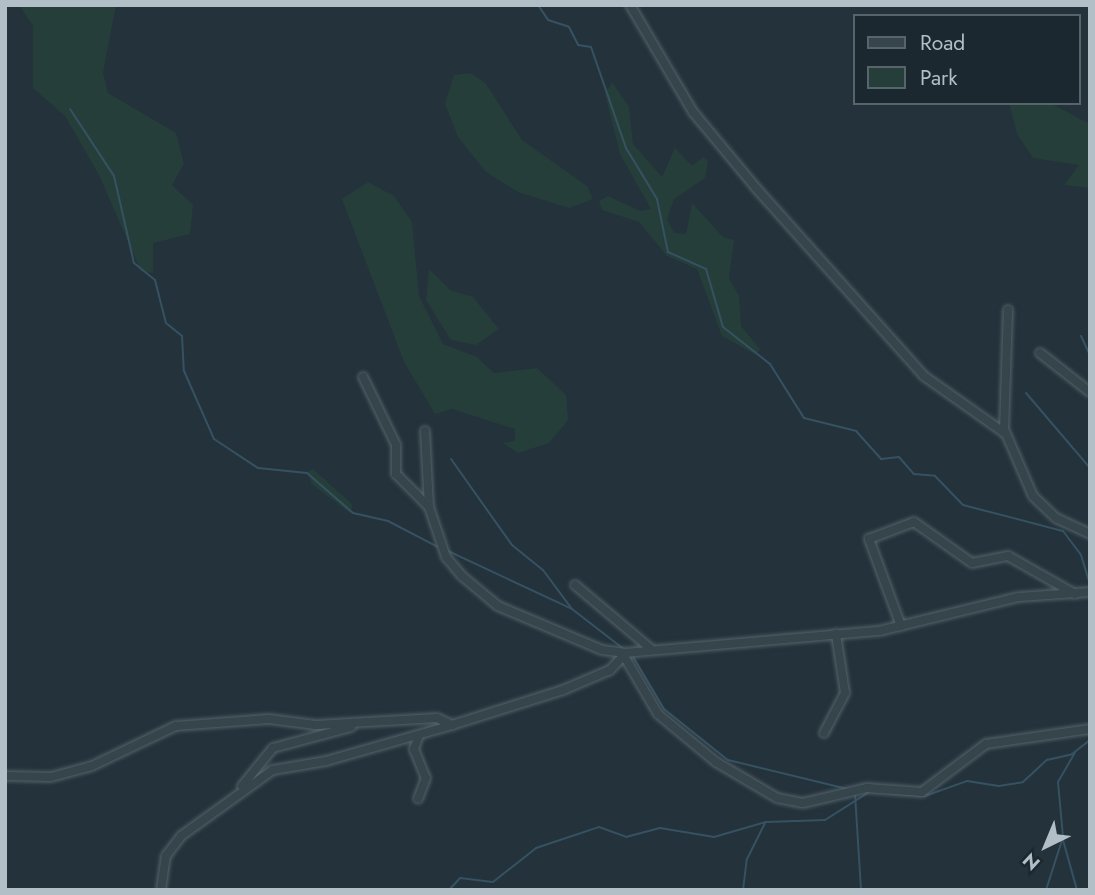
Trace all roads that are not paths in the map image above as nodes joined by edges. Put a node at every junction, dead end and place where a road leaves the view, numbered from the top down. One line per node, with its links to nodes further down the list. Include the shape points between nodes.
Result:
1 (629, 5): 7 (street, via 693,112 756,188 924,376)
2 (1008, 310): 7 (street)
3 (1040, 353): 5 (street)
4 (363, 377): 8 (street, via 396,445 396,474)
5 (1090, 392)
6 (425, 430): 8 (street)
7 (1006, 434): 9 (street, via 1033,496 1056,518)
8 (429, 508): 16 (street, via 446,557 498,606 602,650)
9 (1090, 534)
10 (575, 586): 15 (street)
11 (1090, 592): 12 (street)
12 (1077, 595): 13 (street, via 1019,597); 13 (street, via 1008,556 972,563 914,522 869,539)
13 (901, 626): 14 (street)
14 (836, 635): 15 (street); 20 (street, via 845,692)
15 (651, 649): 16 (street)
16 (625, 655): 18 (street, via 610,670 563,690); 19 (street, via 658,714 716,762 765,792 803,803 867,788 922,792 986,744)
17 (360, 724): 18 (street, via 438,718); 22 (street, via 269,719 176,726 92,766 51,777); 24 (street, via 273,748)
18 (452, 724): 21 (street)
19 (1090, 729)
20 (824, 733)
21 (418, 738): 23 (street, via 414,749 426,778); 24 (street, via 273,770)
22 (5, 776)
23 (418, 799)
24 (229, 802): 25 (street, via 181,836 166,856)
25 (161, 890)

